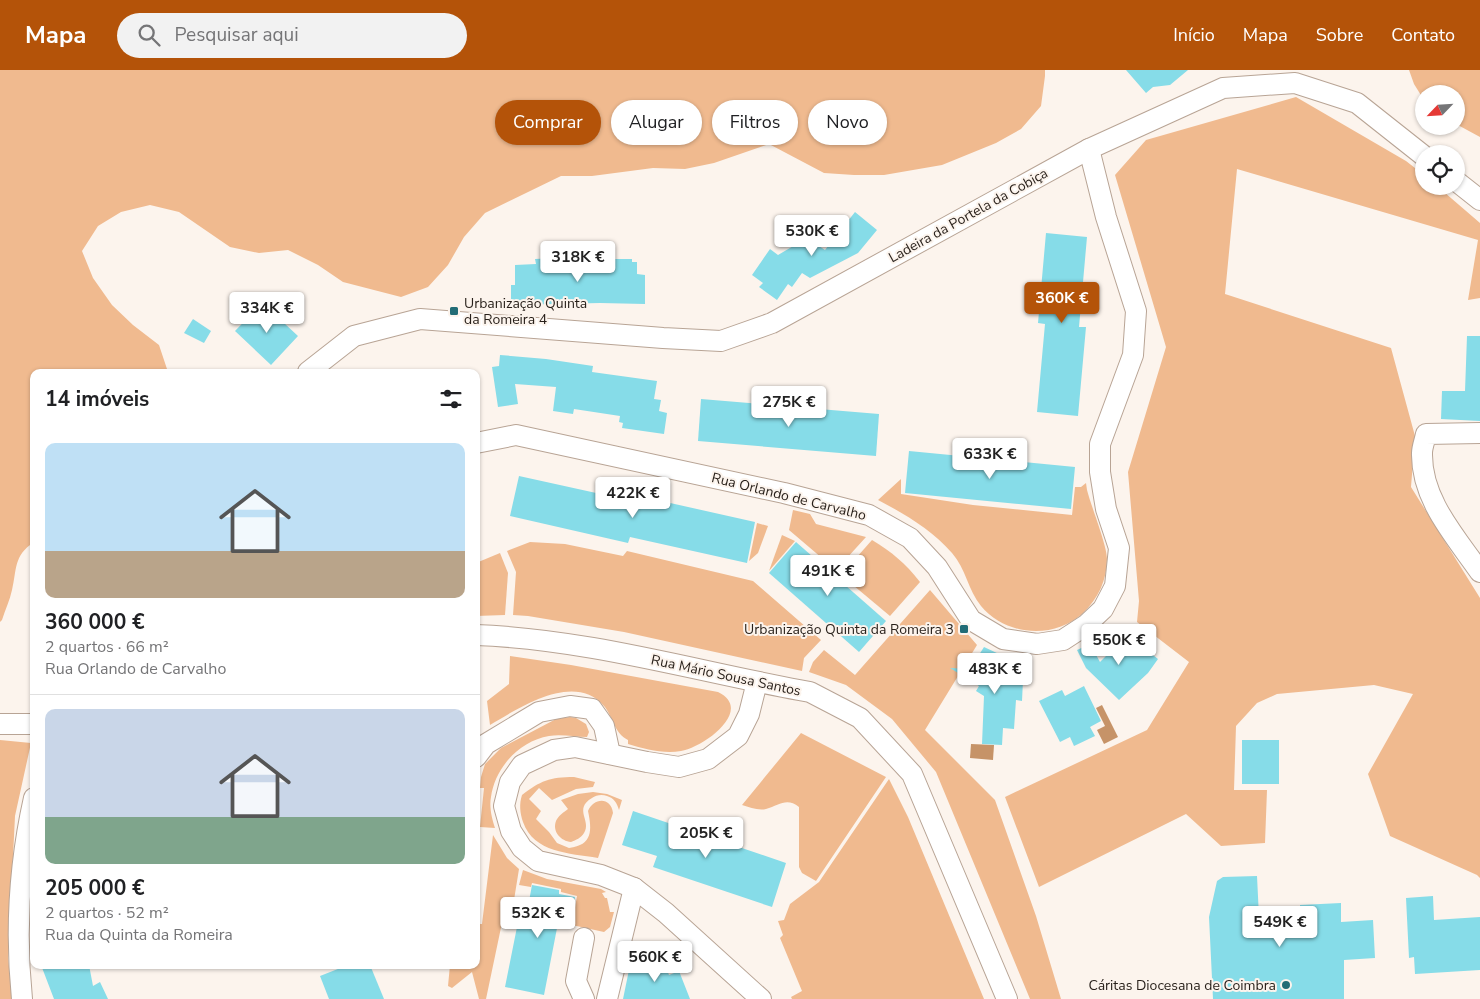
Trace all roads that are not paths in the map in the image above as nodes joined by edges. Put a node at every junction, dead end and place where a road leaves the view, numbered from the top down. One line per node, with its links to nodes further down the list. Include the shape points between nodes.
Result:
1 (1089, 149): 2 (street, Ladeira da Portela da Cobiça, via 1223,88 1295,83 1357,103); 5 (street, Ladeira da Portela da Cobiça, via 772,323 721,340 420,319 354,336); 7 (street, Rua Orlando de Carvalho, via 1106,217 1136,312 1133,355 1100,444 1100,472 1106,509 1119,548 1116,586 1103,609 1063,640 1037,644 1003,639 971,620 937,567 910,538 869,515 784,493 516,436)
2 (1415, 149)
3 (1465, 188): 4 (street)
4 (1480, 200)
5 (312, 369)
6 (1480, 433): 8 (street, via 1426,434 1422,452 1424,480 1435,507)
7 (480, 442)
8 (1480, 572)
9 (480, 635): 10 (street, Rua Mário Sousa Santos, via 508,636 624,654)
10 (757, 682): 14 (street, via 749,714 738,736 708,759 679,767); 22 (street, Rua Mário Sousa Santos, via 810,692 860,718 912,774)
11 (0, 724): 12 (street)
12 (30, 724)
13 (480, 752): 14 (street, via 486,744 539,712 570,706 592,709 604,726)
14 (610, 754): 16 (street, via 575,747 537,757 522,765 510,782 504,806 511,830 522,848 538,862 601,875)
15 (30, 814): 18 (street, via 19,888 18,958)
16 (634, 888): 20 (street); 21 (street)
17 (584, 938): 19 (street, via 576,981)
18 (22, 999)
19 (584, 999)
20 (607, 999)
21 (761, 999)
22 (1007, 999)

